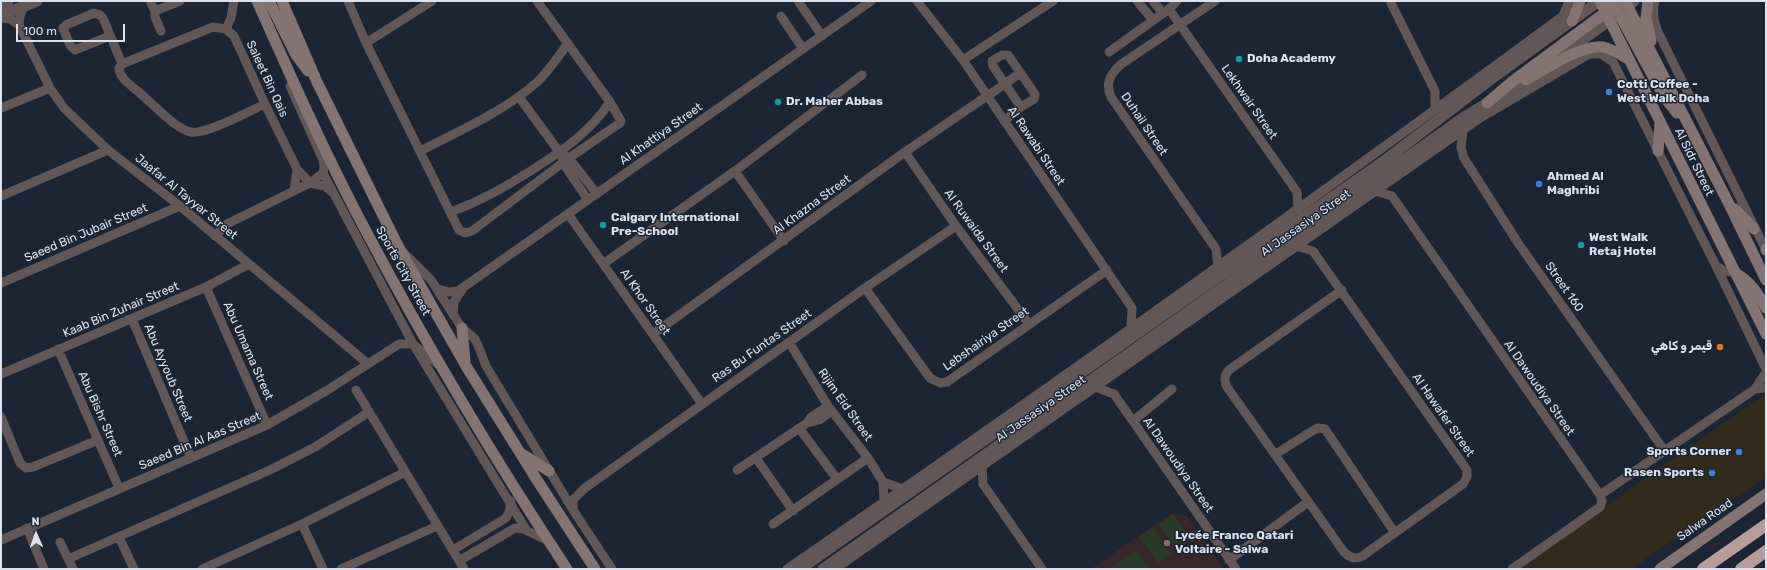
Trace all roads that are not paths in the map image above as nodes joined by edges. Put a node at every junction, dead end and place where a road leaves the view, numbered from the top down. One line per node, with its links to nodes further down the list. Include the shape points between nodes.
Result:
1 (8, 1): 26 (street)
2 (37, 1): 27 (street)
3 (150, 1): 29 (street)
4 (180, 1): 29 (street)
5 (234, 1): 37 (street)
6 (257, 1): 45 (main road, Sports City Street)
7 (269, 1): 53 (main road, via 296,55)
8 (282, 1): 53 (main road, Sports City Street)
9 (348, 1): 41 (street)
10 (432, 1): 41 (street)
11 (537, 1): 42 (street)
12 (798, 1): 40 (street)
13 (871, 1): 40 (street, Al Khattiya Street)
14 (917, 1): 47 (street, Al Rawabi Street)
15 (1053, 1): 47 (street)
16 (1137, 1): 33 (street)
17 (1153, 1): 30 (street, Lekhwair Street)
18 (1177, 1): 30 (street)
19 (1215, 1): 36 (street, Duhail Street)
20 (1390, 1): 58 (street)
21 (1569, 1): 55 (street, via 1563,16)
22 (1580, 1): 34 (main road)
23 (1600, 1): 28 (main road, Al Sidr Street); 34 (street, Al Jassasiya Street)
24 (1648, 1): 48 (main road, via 1647,25)
25 (1655, 1): 103 (street, Al Sidr Street, via 1653,12 1658,32)
26 (1, 4)
27 (24, 6): 31 (street); 35 (street)
28 (1617, 6): 46 (main road, Al Sidr Street); 48 (main road, Al Sidr Street); 52 (street, Al Jassasiya Street); 64 (main road); 72 (main road, via 1665,98)
29 (155, 11): 38 (street)
30 (1166, 11): 33 (street); 36 (street, Lekhwair Street)
31 (1, 16): 35 (street)
32 (781, 16): 43 (street)
33 (1152, 20): 44 (street)
34 (1572, 21): 56 (street, Al Jassasiya Street)
35 (19, 25): 57 (street, Jaafar Al Tayyar Street)
36 (1181, 25): 88 (street, Lekhwair Street); 110 (street, Duhail Street, via 1120,65 1112,73 1107,89)
37 (226, 29): 49 (street, via 213,27); 63 (street, Saleet Bin Qais, via 234,36)
38 (161, 31)
39 (110, 36): 39 (street, via 103,18 94,13 66,24 63,28 75,50); 49 (street)
40 (822, 36): 43 (street, Al Khattiya Street)
41 (366, 43): 74 (street)
42 (568, 43): 60 (street, via 550,69); 62 (street)
43 (803, 49): 89 (street, Al Khattiya Street)
44 (1109, 52)
45 (281, 54): 81 (street, Saleet Bin Qais, via 285,77 323,160); 150 (main road, Sports City Street, via 367,232)
46 (1628, 59): 52 (main road, via 1602,47 1593,47 1578,52); 70 (main road, Al Sidr Street)
47 (964, 60): 59 (street, Al Rawabi Street)
48 (1656, 61): 72 (main road, Al Sidr Street)
49 (122, 64): 63 (street, via 119,68 122,76 178,126 190,132 206,130)
50 (1020, 73): 54 (street, Al Khazna Street); 54 (street, via 1008,55 1002,55 992,61); 66 (street, via 1035,94 1035,97)
51 (862, 75): 80 (street)
52 (1526, 80): 64 (street, Al Jassasiya Street)
53 (317, 82): 109 (main road, Sports City Street)
54 (1006, 84): 59 (street, Al Khazna Street); 66 (street)
55 (1470, 84): 56 (street); 61 (street, Al Jassasiya Street)
56 (1486, 85): 106 (street, Al Jassasiya Street)
57 (50, 88): 65 (street); 73 (street, Jaafar Al Tayyar Street, via 64,108)
58 (1435, 91): 61 (street); 67 (street)
59 (987, 96): 69 (street, Al Rawabi Street); 76 (street, Al Khazna Street)
60 (519, 97): 74 (street); 77 (street)
61 (1452, 98): 67 (street, Al Jassasiya Street)
62 (610, 102): 77 (street, via 601,115); 78 (street, via 620,123)
63 (265, 104): 79 (street, Saleet Bin Qais)
64 (1485, 104): 68 (street); 100 (street, Al Jassasiya Street)
65 (1, 108)
66 (1021, 108): 69 (street)
67 (1435, 110): 92 (street, Al Jassasiya Street)
68 (1480, 118): 71 (street, Al Jassasiya Street); 75 (street, Al Jassasiya Street, via 1589,54 1601,54 1613,62 1619,72)
69 (1004, 121): 120 (street, Al Rawabi Street)
70 (1660, 123): 75 (main road); 121 (main road, Al Sidr Street)
71 (1462, 130): 82 (street, Al Jassasiya Street); 170 (street, Street 160, via 1461,148 1464,158 1518,243)
72 (1692, 132): 95 (main road, Al Sidr Street)
73 (108, 150): 90 (street); 96 (street, Jaafar Al Tayyar Street)
74 (420, 151): 98 (street)
75 (1658, 151): 118 (street, Al Jassasiya Street)
76 (905, 152): 102 (street, Al Ruwaida Street); 107 (street, Al Khazna Street)
77 (560, 153): 78 (street); 84 (street)
78 (566, 161): 89 (street); 93 (street); 94 (street)
79 (297, 169): 83 (street, Saleet Bin Qais); 85 (street)
80 (735, 171): 107 (street); 117 (street)
81 (323, 172): 83 (street); 87 (street, Sports City Street)
82 (1394, 177): 86 (street, Al Jassasiya Street); 91 (street)
83 (310, 183): 85 (street); 87 (street, Saleet Bin Qais, via 325,186)
84 (505, 188): 94 (street); 98 (street, via 477,203)
85 (294, 191): 105 (street, via 227,224)
86 (1375, 191): 91 (street); 100 (street, Al Jassasiya Street)
87 (332, 192): 135 (street, Sports City Street)
88 (1297, 192): 92 (street); 97 (street)
89 (597, 194): 93 (street, Al Khattiya Street)
90 (1, 196)
91 (1392, 196): 194 (street, Al Dawoudiya Street)
92 (1314, 197): 97 (street, Al Jassasiya Street)
93 (588, 200): 99 (street, Al Khattiya Street)
94 (512, 202): 98 (street, via 472,231 465,233 459,230)
95 (1728, 202): 103 (main road); 122 (main road, Al Sidr Street)
96 (180, 206): 105 (street, Jaafar Al Tayyar Street); 123 (street, Saeed Bin Jubair Street)
97 (1298, 210): 101 (street, Al Jassasiya Street)
98 (451, 212)
99 (568, 214): 117 (street, Al Khor Street); 125 (street, Al Khattiya Street)
100 (1331, 216): 104 (street, Al Jassasiya Street); 113 (street, Al Jassasiya Street)
101 (1278, 224): 106 (street); 114 (street, Al Jassasiya Street)
102 (956, 226): 126 (street, Ras Bu Funtas Street); 136 (street, Al Ruwaida Street)
103 (1754, 229): 111 (street, Al Sidr Street)
104 (1314, 234): 108 (street, Al Jassasiya Street); 112 (street)
105 (215, 236): 116 (street, Jaafar Al Tayyar Street)
106 (1272, 239): 129 (street, Al Jassasiya Street)
107 (784, 241): 139 (street, Al Khazna Street)
108 (1296, 246): 112 (street); 115 (street, Al Jassasiya Street)
109 (399, 248): 127 (street, Sports City Street); 149 (main road, Sports City Street)
110 (1216, 249): 114 (street); 119 (street, Duhail Street)
111 (1766, 250)
112 (1314, 251): 128 (street, Al Hawafer Street)
113 (1271, 253): 115 (street); 147 (street, Al Jassasiya Street)
114 (1234, 255): 119 (street, Al Jassasiya Street)
115 (1283, 255): 147 (street, Al Jassasiya Street)
116 (249, 264): 124 (street, Kaab Bin Zuhair Street); 148 (street, Jaafar Al Tayyar Street)
117 (603, 264): 139 (street, Al Khor Street)
118 (1716, 266): 121 (street); 151 (street, Al Jassasiya Street)
119 (1218, 268): 132 (street, Al Jassasiya Street)
120 (1106, 270): 130 (street, Al Rawabi Street); 136 (street, Lebshairiya Street)
121 (1734, 273): 131 (main road, via 1746,280); 140 (main road, Al Sidr Street)
122 (1766, 280)
123 (1, 283)
124 (206, 286): 134 (street, Kaab Bin Zuhair Street); 166 (street, Abu Umama Street)
125 (464, 287): 127 (street, Al Khattiya Street, via 454,292); 133 (street, Al Khattiya Street, via 454,302)
126 (865, 288): 136 (street, Lebshairiya Street, via 930,378 940,383 947,382); 142 (street, Ras Bu Funtas Street)
127 (438, 289): 133 (street, Sports City Street)
128 (1342, 290): 173 (street, Al Hawafer Street, via 1225,375 1227,387); 208 (street, Al Hawafer Street, via 1467,470 1463,484)
129 (1175, 306): 132 (street); 145 (street, Al Jassasiya Street)
130 (1132, 308): 132 (street); 137 (street)
131 (1766, 308)
132 (1156, 310): 137 (street, Al Jassasiya Street)
133 (454, 315): 138 (street, Sports City Street)
134 (132, 319): 146 (street, Kaab Bin Zuhair Street); 174 (street, Abu Ayyoub Street)
135 (402, 321): 143 (street, via 404,333); 144 (street, Sports City Street)
136 (1029, 324)
137 (1131, 327): 141 (street, Al Jassasiya Street)
138 (462, 328): 149 (main road); 179 (street, Sports City Street, via 474,338 486,366)
139 (653, 334): 161 (street, Al Khor Street)
140 (1766, 334)
141 (1120, 335): 145 (street); 184 (street, Al Jassasiya Street)
142 (789, 342): 161 (street, Ras Bu Funtas Street); 162 (street, Rijim Eid Street)
143 (399, 344): 144 (street); 148 (street, Saeed Bin Al Aas Street)
144 (413, 344): 150 (street); 195 (street, Sports City Street)
145 (1117, 347): 181 (street, Al Jassasiya Street)
146 (58, 349): 153 (street, Kaab Bin Zuhair Street); 168 (street, Abu Bishr Street)
147 (1129, 358): 154 (street, Al Jassasiya Street); 169 (street, Al Jassasiya Street)
148 (367, 363): 166 (street, Saeed Bin Al Aas Street, via 326,391)
149 (466, 366): 171 (main road, Sports City Street)
150 (441, 367): 211 (main road, Sports City Street)
151 (1766, 369)
152 (1766, 372): 158 (street)
153 (1, 374)
154 (1112, 376): 155 (street, Al Jassasiya Street); 160 (street, Al Dawoudiya Street)
155 (1095, 387): 160 (street); 172 (street, Al Jassasiya Street)
156 (1766, 388): 158 (street)
157 (1172, 389): 165 (street)
158 (1755, 389): 170 (street)
159 (356, 390): 163 (street)
160 (1114, 394): 165 (street, Al Dawoudiya Street)
161 (702, 404): 190 (street, Ras Bu Funtas Street)
162 (830, 409): 167 (street, via 811,417); 176 (street, Rijim Eid Street)
163 (369, 412): 180 (street); 209 (street, via 315,447 270,470)
164 (1, 417): 168 (street, via 20,463 26,468 33,468)
165 (1133, 421): 217 (street, Al Dawoudiya Street)
166 (267, 425): 174 (street, Saeed Bin Al Aas Street)
167 (803, 426): 175 (street); 183 (street)
168 (98, 440): 188 (street, Abu Bishr Street)
169 (1003, 442): 172 (street); 187 (street, Al Jassasiya Street)
170 (1664, 450): 194 (street)
171 (519, 452): 179 (main road); 228 (main road, Sports City Street)
172 (1001, 453): 177 (street, Al Jassasiya Street)
173 (1276, 454): 198 (street, Al Hawafer Street); 208 (street, via 1312,431 1318,428 1325,429)
174 (191, 458): 188 (street, Saeed Bin Al Aas Street)
175 (756, 458): 178 (street); 201 (street)
176 (868, 458): 183 (street); 185 (street, Rijim Eid Street)
177 (982, 467): 182 (street, Al Jassasiya Street); 186 (street)
178 (737, 470)
179 (549, 471): 189 (street, Sports City Street)
180 (405, 472): 202 (street); 205 (street)
181 (930, 478): 184 (street); 231 (street, Al Jassasiya Street)
182 (966, 478): 186 (street); 191 (street, Al Jassasiya Street)
183 (837, 479): 201 (street)
184 (914, 481): 192 (street, Al Jassasiya Street)
185 (883, 482): 192 (street); 197 (street, Rijim Eid Street)
186 (983, 484): 234 (street)
187 (939, 486): 191 (street); 232 (street, Al Jassasiya Street)
188 (119, 488): 206 (street, Saeed Bin Al Aas Street)
189 (559, 488): 190 (street, Ras Bu Funtas Street, via 569,492); 200 (street, Sports City Street)
190 (585, 488): 200 (street, Ras Bu Funtas Street, via 573,500)
191 (951, 488): 233 (street, Al Jassasiya Street)
192 (903, 489): 197 (street, Al Jassasiya Street)
193 (1766, 494): 199 (main road, Salwa Road)
194 (1600, 495): 236 (street, via 1600,507)
195 (511, 501): 207 (street, Sports City Street); 213 (street, via 506,518)
196 (1766, 501): 199 (main road)
197 (884, 502): 230 (street, Al Jassasiya Street)
198 (1308, 502): 208 (street, Al Hawafer Street, via 1349,556 1361,557); 217 (street)
199 (1748, 507): 237 (main road, Salwa Road)
200 (573, 510): 229 (street, Sports City Street)
201 (793, 511): 203 (street)
202 (302, 524): 222 (street); 223 (street)
203 (773, 524)
204 (1766, 525): 238 (highway)
205 (437, 526): 213 (street); 224 (street)
206 (27, 528): 210 (street, Saeed Bin Al Aas Street); 219 (street)
207 (527, 531): 211 (street); 218 (street, via 517,527 511,528)
208 (1395, 533)
209 (119, 537): 216 (street); 221 (street)
210 (1, 540)
211 (549, 541): 215 (main road, Sports City Street)
212 (60, 542): 216 (street)
213 (453, 550): 218 (street)
214 (1766, 551): 239 (highway)
215 (558, 555): 226 (main road, Sports City Street); 227 (main road)
216 (68, 559): 220 (street)
217 (1230, 560): 235 (street, Al Dawoudiya Street)
218 (459, 561): 225 (street)
219 (44, 569)
220 (73, 569)
221 (134, 569)
222 (202, 569)
223 (323, 569)
224 (341, 569)
225 (464, 569)
226 (567, 569)
227 (571, 569)
228 (595, 569)
229 (612, 569)
230 (787, 569)
231 (800, 569)
232 (823, 569)
233 (835, 569)
234 (1042, 569)
235 (1236, 569)
236 (1512, 569)
237 (1660, 569)
238 (1703, 569)
239 (1741, 569)

